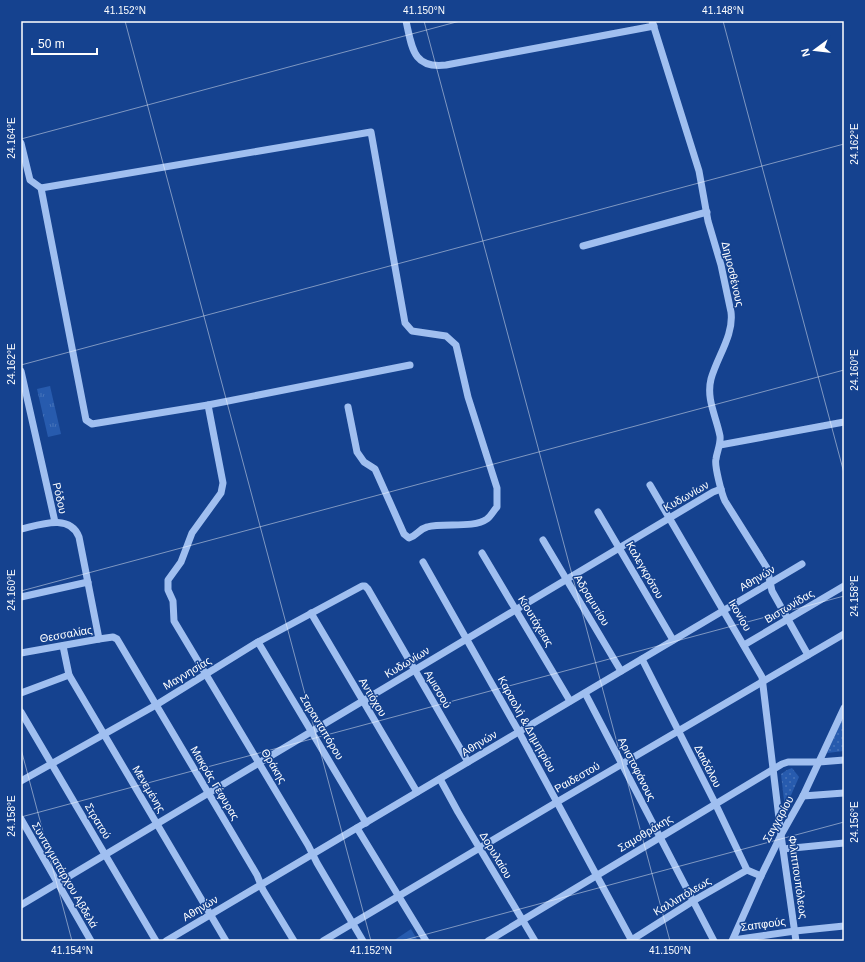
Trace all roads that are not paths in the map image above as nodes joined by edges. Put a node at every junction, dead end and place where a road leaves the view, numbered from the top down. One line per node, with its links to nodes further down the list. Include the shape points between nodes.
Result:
1 (406, 21): 2 (street, via 419,59 435,66)
2 (653, 23): 5 (street, Δημοσθένους, via 699,171)
3 (21, 143): 4 (street, via 30,180)
4 (41, 188): 9 (street, via 86,420 92,424); 10 (street, via 371,132 404,323 412,331 446,336 456,345 468,397 497,488 497,507 487,519 473,523 427,527 409,538 404,534 375,468 364,462 358,452)
5 (706, 212): 6 (street); 12 (street, Δημοσθένους, via 732,316 710,387 709,398 720,435)
6 (583, 246)
7 (410, 365): 9 (street)
8 (21, 371): 17 (street, Ρόδου)
9 (208, 405): 47 (street, Θράκης, via 223,483 221,493 192,533 181,562 168,580 174,621)
10 (348, 407)
11 (844, 422): 12 (street)
12 (720, 446): 14 (street, Δημοσθένους, via 715,461)
13 (650, 485): 16 (street, Ικονίου)
14 (721, 489): 16 (street, Κυδωνίων); 26 (street, Δημοσθένους, via 725,501 767,568)
15 (598, 512): 20 (street, Καλεγκρότου)
16 (670, 518): 20 (street, Κυδωνίων); 31 (street, Ικονίου)
17 (55, 522): 18 (street); 25 (street, Ρόδου, via 69,525 77,532)
18 (21, 530)
19 (543, 540): 24 (street, Αδραμυτίου)
20 (620, 548): 24 (street, Κυδωνίων); 38 (street, Καλεγκρότου)
21 (482, 553): 30 (street, Κιουτάχειας)
22 (422, 562): 37 (street, Καραολή & Δημητρίου)
23 (802, 564): 26 (street, Αθηνών)
24 (567, 580): 30 (street, Κυδωνίων); 46 (street, Αδραμυτίου)
25 (88, 582): 29 (street); 36 (street, Ρόδου)
26 (770, 583): 31 (street, Αθηνών); 33 (street, Δημοσθένους)
27 (365, 586): 32 (street, Μαγνησίας, via 358,587); 45 (street, Αμισσού)
28 (844, 586): 33 (street, Βιστωνίδας)
29 (21, 597)
30 (516, 610): 37 (street, Κυδωνίων); 53 (street, Κιουτάχειας)
31 (724, 610): 38 (street, Αθηνών); 40 (street, Ικονίου)
32 (311, 613): 39 (street, Μαγνησίας); 52 (street, Αντιόχου)
33 (788, 619): 40 (street, Βιστωνίδας); 43 (street, Δημοσθένους)
34 (844, 634): 43 (street, Ραιδεστού)
35 (115, 637): 36 (street, Θεσσαλίας); 54 (street, Μακράς Γέφυρας)
36 (99, 639): 41 (street, Θεσσαλίας)
37 (467, 639): 45 (street, Κυδωνίων); 59 (street, Καραολή & Δημητρίου)
38 (674, 640): 44 (street, Αθηνών)
39 (258, 642): 47 (street, Μαγνησίας); 58 (street, Σαρανταπόρου)
40 (744, 645): 49 (street, Ικονίου)
41 (63, 646): 42 (street, Θεσσαλίας); 48 (street, Μενεμένης)
42 (21, 653)
43 (808, 655): 49 (street, Ραιδεστού)
44 (642, 659): 46 (street, Αθηνών); 57 (street, Δαιδάλου)
45 (415, 670): 52 (street, Κυδωνίων); 62 (street, Αμισσού)
46 (622, 671): 51 (street, Αθηνών)
47 (206, 674): 54 (street, Μαγνησίας); 64 (street, Θράκης)
48 (69, 675): 50 (street); 60 (street, Μενεμένης)
49 (763, 681): 57 (street, Ραιδεστού); 67 (street, Ικονίου)
50 (21, 693)
51 (585, 693): 53 (street, Αθηνών); 66 (street, Αριστοφάνους)
52 (363, 702): 58 (street, Κυδωνίων); 70 (street, Αντιόχου)
53 (570, 702): 59 (street, Αθηνών)
54 (156, 705): 60 (street, Μαγνησίας); 71 (street, Μακράς Γέφυρας)
55 (844, 708): 63 (street, Σαγγαρίου)
56 (21, 712): 65 (street, Στρατού)
57 (678, 731): 66 (street, Ραιδεστού); 75 (street, Δαιδάλου)
58 (312, 732): 64 (street, Κυδωνίων); 77 (street, Σαρανταπόρου)
59 (519, 732): 62 (street, Αθηνών); 74 (street, Καραολή & Δημητρίου)
60 (104, 735): 65 (street, Μαγνησίας); 78 (street, Μενεμένης)
61 (844, 760): 63 (street, Σαμοθράκης)
62 (468, 762): 68 (street, Αθηνών)
63 (820, 762): 67 (street, Σαμοθράκης, via 788,762); 73 (street, Σαγγαρίου)
64 (259, 763): 71 (street, Κυδωνίων); 85 (street, Θράκης)
65 (52, 764): 69 (street, Μαγνησίας); 86 (street, Στρατού)
66 (622, 764): 74 (street, Ραιδεστού); 81 (street, Αριστοφάνους)
67 (773, 769): 75 (street, Σαμοθράκης); 80 (street, Φιλιππουπόλεως)
68 (440, 779): 70 (street, Αθηνών); 83 (street, Δορυλαίου)
69 (21, 781)
70 (417, 792): 77 (street, Αθηνών)
71 (209, 793): 78 (street, Κυδωνίων); 91 (street, Μακράς Γέφυρας)
72 (844, 793): 73 (street)
73 (803, 796): 80 (street, Σαγγαρίου)
74 (557, 802): 83 (street, Ραιδεστού); 88 (street, Καραολή & Δημητρίου)
75 (715, 803): 81 (street, Σαμοθράκης); 87 (street, Δαιδάλου)
76 (21, 819): 90 (street, Συνταγματάρχου Αβδελά)
77 (366, 823): 79 (street, Αθηνών)
78 (157, 824): 86 (street, Κυδωνίων); 95 (street, Μενεμένης)
79 (357, 828): 85 (street, Αθηνών); 92 (street)
80 (781, 835): 84 (street, Φιλιππουπόλεως); 89 (street, Σαγγαρίου)
81 (660, 837): 88 (street, Σαμοθράκης); 93 (street, Αριστοφάνους)
82 (844, 843): 84 (street)
83 (479, 848): 92 (street, Ραιδεστού); 96 (street, Δορυλαίου)
84 (783, 849): 99 (street, Φιλιππουπόλεως)
85 (313, 854): 91 (street, Αθηνών); 97 (street, Θράκης)
86 (105, 855): 90 (street, Κυδωνίων); 102 (street, Στρατού)
87 (747, 870): 89 (street); 93 (street, Καλλιπόλεως)
88 (596, 875): 96 (street, Σαμοθράκης); 111 (street, Καραολή & Δημητρίου)
89 (761, 876): 100 (street, Σαγγαρίου)
90 (58, 883): 94 (street, Κυδωνίων); 101 (street, Συνταγματάρχου Αβδελά)
91 (261, 885): 95 (street, Αθηνών); 105 (street, Μακράς Γέφυρας)
92 (399, 896): 97 (street, Ραιδεστού); 108 (street)
93 (693, 901): 111 (street, Καλλιπόλεως); 112 (street, Αριστοφάνους)
94 (21, 905)
95 (210, 915): 103 (street, Αθηνών); 104 (street, Μενεμένης)
96 (522, 920): 109 (street, Σαμοθράκης); 110 (street, Δορυλαίου)
97 (352, 924): 106 (street, Ραιδεστού); 107 (street, Θράκης)
98 (844, 926): 99 (street, Σαπφούς)
99 (795, 931): 100 (street, Σαπφούς); 113 (street, Φιλιππουπόλεως)
100 (732, 940)
101 (91, 941)
102 (156, 941)
103 (166, 941)
104 (226, 941)
105 (294, 941)
106 (323, 941)
107 (363, 941)
108 (426, 941)
109 (488, 941)
110 (535, 941)
111 (631, 941)
112 (714, 941)
113 (796, 941)

